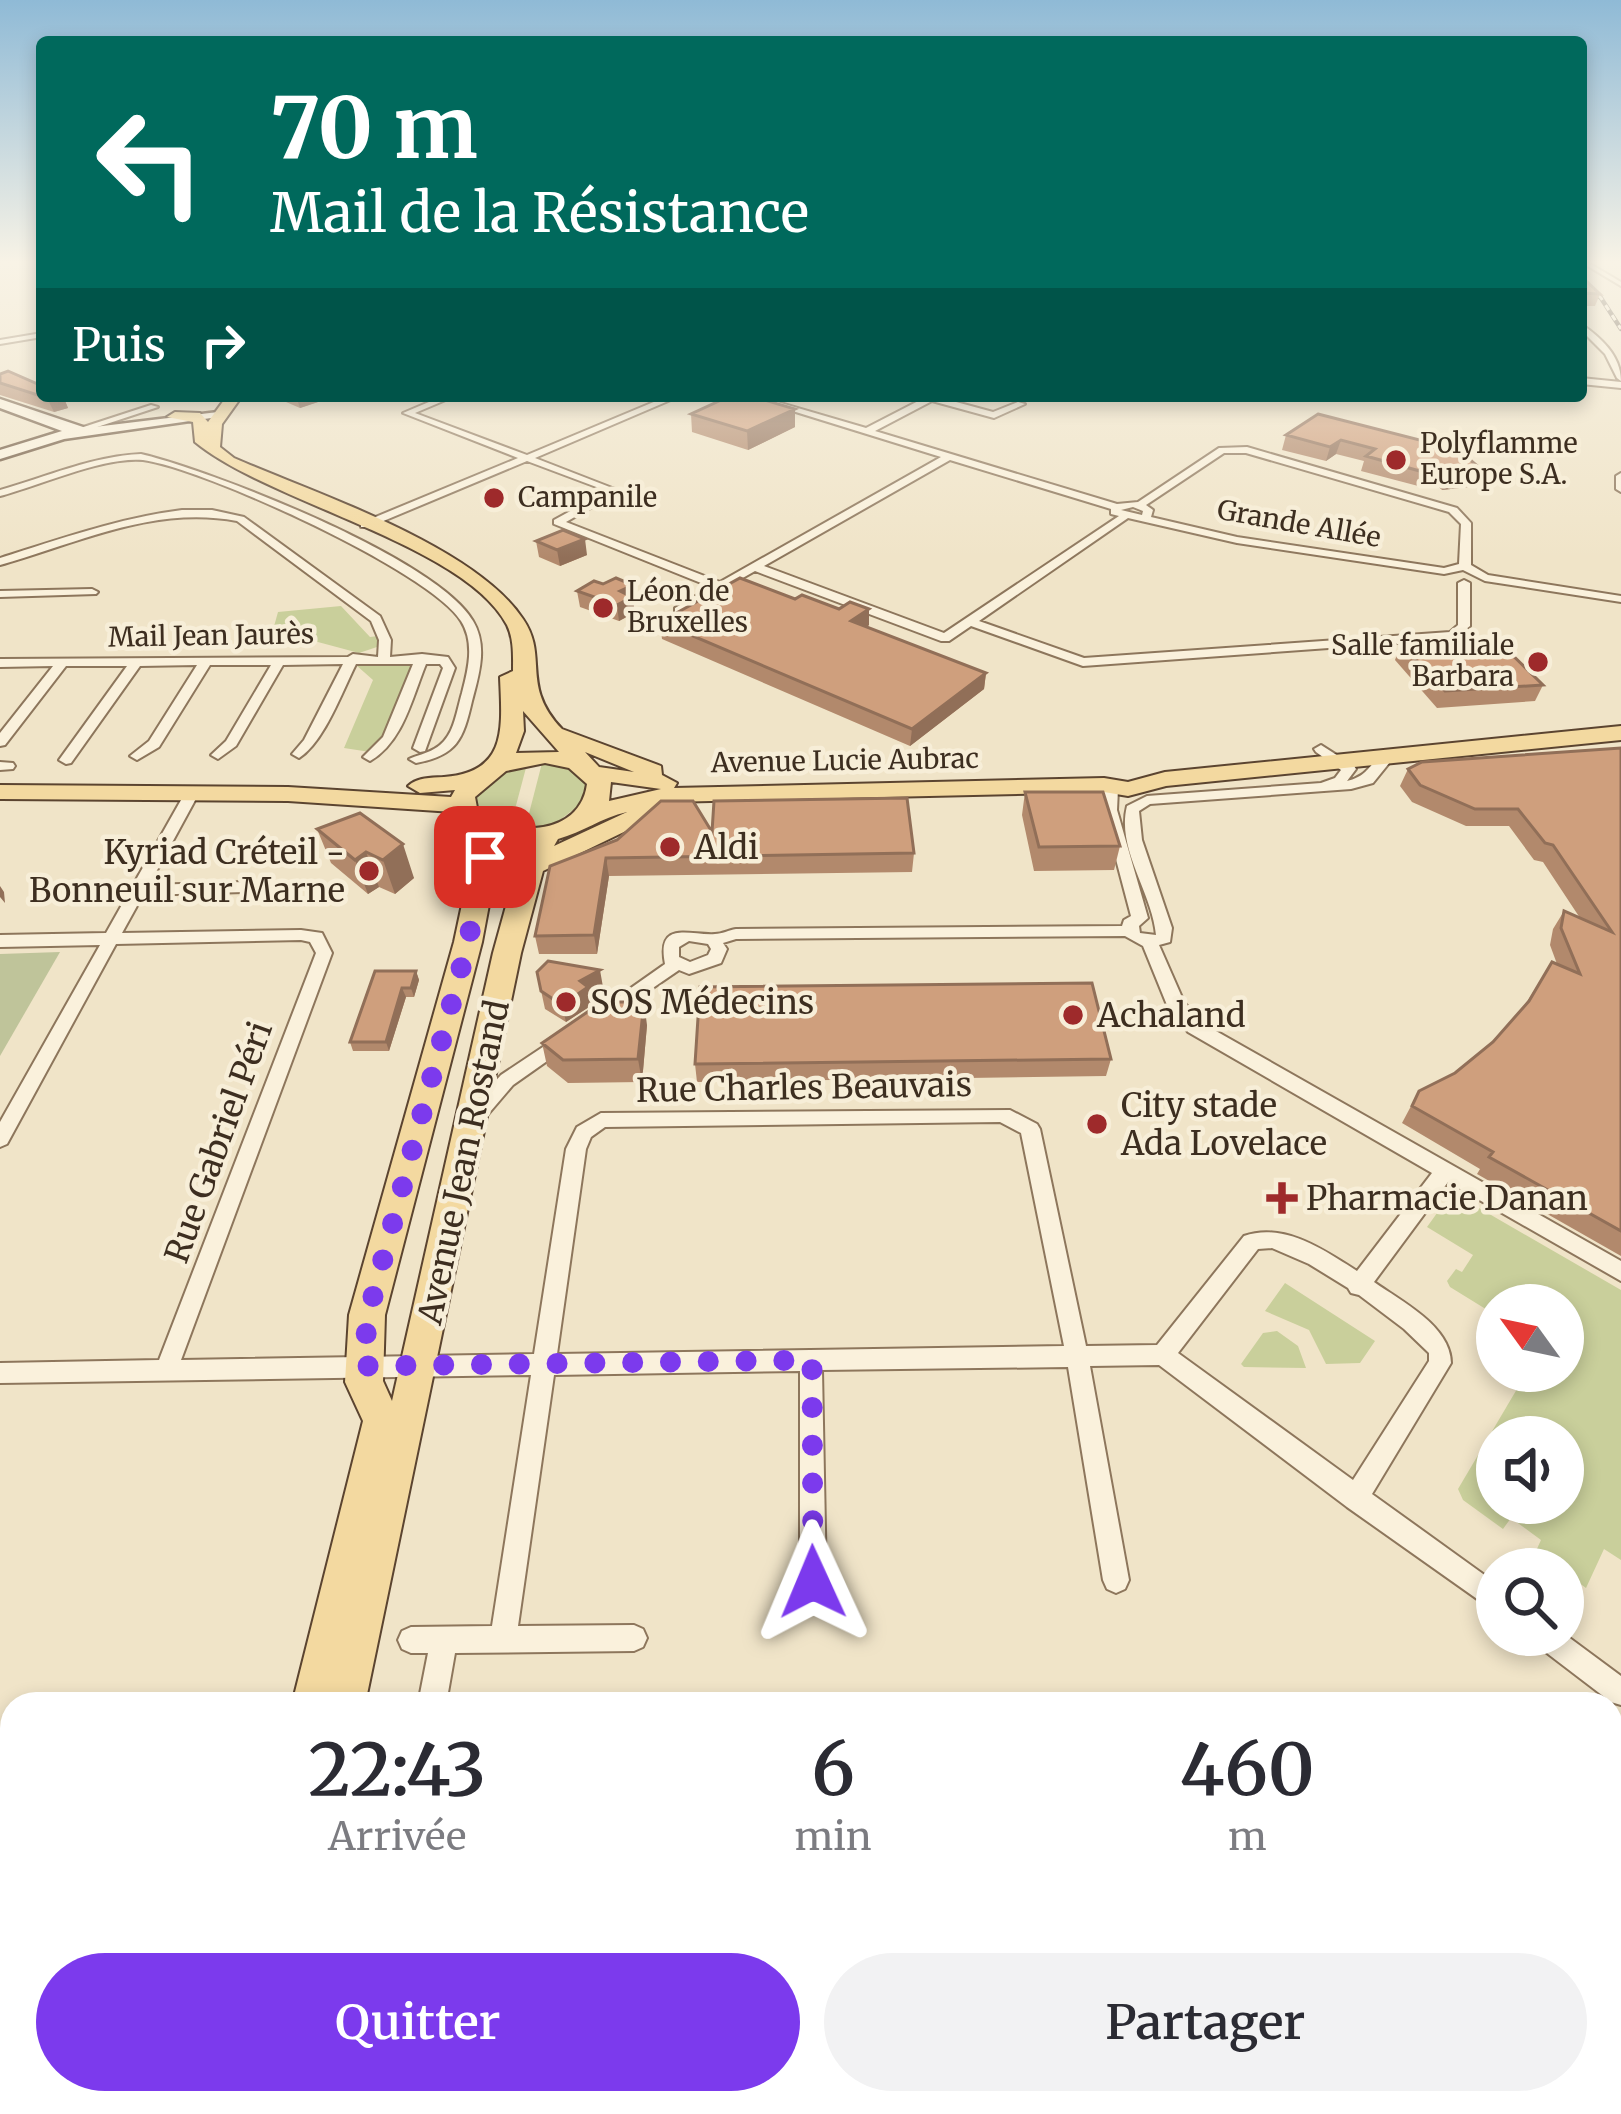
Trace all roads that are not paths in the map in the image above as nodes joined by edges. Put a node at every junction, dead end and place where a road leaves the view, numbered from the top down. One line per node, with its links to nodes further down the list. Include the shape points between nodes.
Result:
1 (1587, 381): 2 (street)
2 (1621, 381)
3 (223, 402): 12 (main road)
4 (435, 402): 18 (street, via 407,413)
5 (661, 402): 18 (street)
6 (769, 402): 14 (street, Grande Allée)
7 (923, 402): 14 (street)
8 (945, 402): 9 (street, via 994,416)
9 (1022, 404)
10 (154, 406): 13 (street)
11 (0, 407): 13 (main road); 15 (main road)
12 (194, 416): 13 (main road); 15 (main road); 24 (main road, via 201,439 228,461); 57 (main road, via 193,444 216,464 425,562 484,604 510,651 513,731)
13 (80, 430): 15 (street)
14 (868, 431): 17 (street, Grande Allée)
15 (62, 435): 16 (main road)
16 (0, 455)
17 (950, 456): 23 (street, Grande Allée); 26 (street)
18 (526, 458): 24 (street); 31 (street, via 616,491 558,521)
19 (1621, 476): 20 (street)
20 (1621, 489)
21 (0, 493): 39 (street, via 138,456 268,501 408,571 463,612 477,643 456,740 440,753 418,754 449,668)
22 (1144, 510): 23 (street, Grande Allée); 27 (street, via 1222,450 1247,450 1453,509 1466,523); 28 (street, Grande Allée, via 1237,540)
23 (1120, 512): 36 (street)
24 (364, 524): 46 (main road, via 459,571 515,621 526,697)
25 (0, 562): 38 (street, via 150,518 223,513 376,620)
26 (752, 566): 31 (street); 36 (street, via 940,637)
27 (1465, 566): 28 (street, Grande Allée); 29 (street)
28 (1444, 571): 30 (street, Grande Allée)
29 (1485, 578): 30 (street); 34 (street)
30 (1464, 583): 36 (street, via 1464,626 1453,635 1083,662)
31 (717, 585): 35 (street)
32 (92, 592): 33 (street)
33 (0, 594)
34 (1621, 599)
35 (679, 610)
36 (971, 622)
37 (352, 658): 38 (street, Mail Jean Jaurès); 41 (street, Mail Jean Jaurès); 50 (street)
38 (384, 658): 39 (street, Mail Jean Jaurès)
39 (422, 658): 54 (street, via 389,739)
40 (207, 660): 41 (street, Mail Jean Jaurès); 42 (street, Mail Jean Jaurès); 52 (street, via 154,744)
41 (280, 660): 51 (street)
42 (137, 661): 43 (street, Mail Jean Jaurès); 55 (street)
43 (63, 662): 44 (street, Mail Jean Jaurès); 48 (street)
44 (0, 663)
45 (1621, 724): 49 (main road, Avenue Lucie Aubrac)
46 (558, 734): 58 (main road); 62 (main road)
47 (1621, 734): 53 (main road, Avenue Lucie Aubrac)
48 (0, 742)
49 (1321, 749): 56 (street); 60 (main road, Avenue Lucie Aubrac, via 1160,769)
50 (299, 754)
51 (218, 755)
52 (137, 756)
53 (1388, 757): 56 (main road, Avenue Lucie Aubrac); 61 (street, via 1367,780)
54 (370, 758)
55 (66, 760)
56 (1344, 762): 60 (main road, Avenue Lucie Aubrac); 61 (street, via 1347,775)
57 (501, 764): 58 (main road, Avenue Lucie Aubrac, via 545,756); 66 (main road)
58 (598, 773): 62 (main road, Avenue Lucie Aubrac); 67 (main road, via 601,794)
59 (1106, 787): 60 (main road, Avenue Lucie Aubrac); 62 (main road, Avenue Lucie Aubrac); 62 (main road, Avenue Lucie Aubrac); 74 (street)
60 (1133, 787): 61 (street, via 1147,800); 73 (street, via 1129,822)
61 (1323, 787)
62 (698, 789): 67 (main road, Avenue Lucie Aubrac); 70 (main road)
63 (0, 791): 64 (main road)
64 (60, 791): 65 (main road); 66 (main road)
65 (192, 793): 66 (main road); 72 (street)
66 (467, 793): 68 (main road, via 466,816)
67 (590, 812): 69 (main road, Avenue Lucie Aubrac)
68 (490, 833): 69 (main road); 90 (main road, Avenue Jean Rostand, via 368,1315)
69 (548, 834): 70 (main road, Avenue Jean Rostand)
70 (531, 867): 80 (main road, Avenue Jean Rostand)
71 (244, 887): 72 (street)
72 (138, 890): 75 (street)
73 (1159, 921): 74 (street); 78 (street, via 1166,935)
74 (1135, 924): 76 (street); 78 (street)
75 (113, 938): 77 (street); 81 (street); 91 (street, Rue Gabriel Péri, via 316,937 323,953)
76 (713, 940): 79 (street, via 718,954 710,963); 79 (street, via 694,934 675,941 669,956)
77 (0, 941)
78 (1150, 942): 82 (street, via 1194,1027)
79 (676, 964): 80 (street, via 508,1080)
80 (474, 1117): 89 (main road, Avenue Jean Rostand)
81 (0, 1139)
82 (1445, 1171): 83 (street); 84 (street)
83 (1621, 1272)
84 (1358, 1286): 86 (street, via 1280,1241 1252,1242); 93 (street, via 1420,1326 1440,1350 1440,1363)
85 (1074, 1354): 86 (street); 87 (street); 88 (street, Rue Charles Beauvais, via 1036,1139 1017,1120 616,1119 584,1132 576,1149); 94 (street, Rue Charles Beauvais)
86 (1163, 1355): 93 (street)
87 (812, 1360): 88 (street); 95 (street)
88 (548, 1364): 89 (street); 98 (street, Rue Charles Beauvais)
89 (418, 1365): 90 (street); 103 (main road, Avenue Jean Rostand)
90 (363, 1366): 91 (street); 102 (main road, Avenue Jean Rostand, via 382,1421)
91 (166, 1370): 92 (street)
92 (0, 1373)
93 (1356, 1498): 96 (street)
94 (1116, 1580)
95 (813, 1582)
96 (1476, 1585)
97 (634, 1638): 98 (street)
98 (503, 1639): 100 (street)
99 (411, 1640): 100 (street)
100 (444, 1640): 104 (street)
101 (1572, 1656): 105 (street)
102 (317, 1692)
103 (345, 1692)
104 (434, 1692)
105 (1621, 1692)

